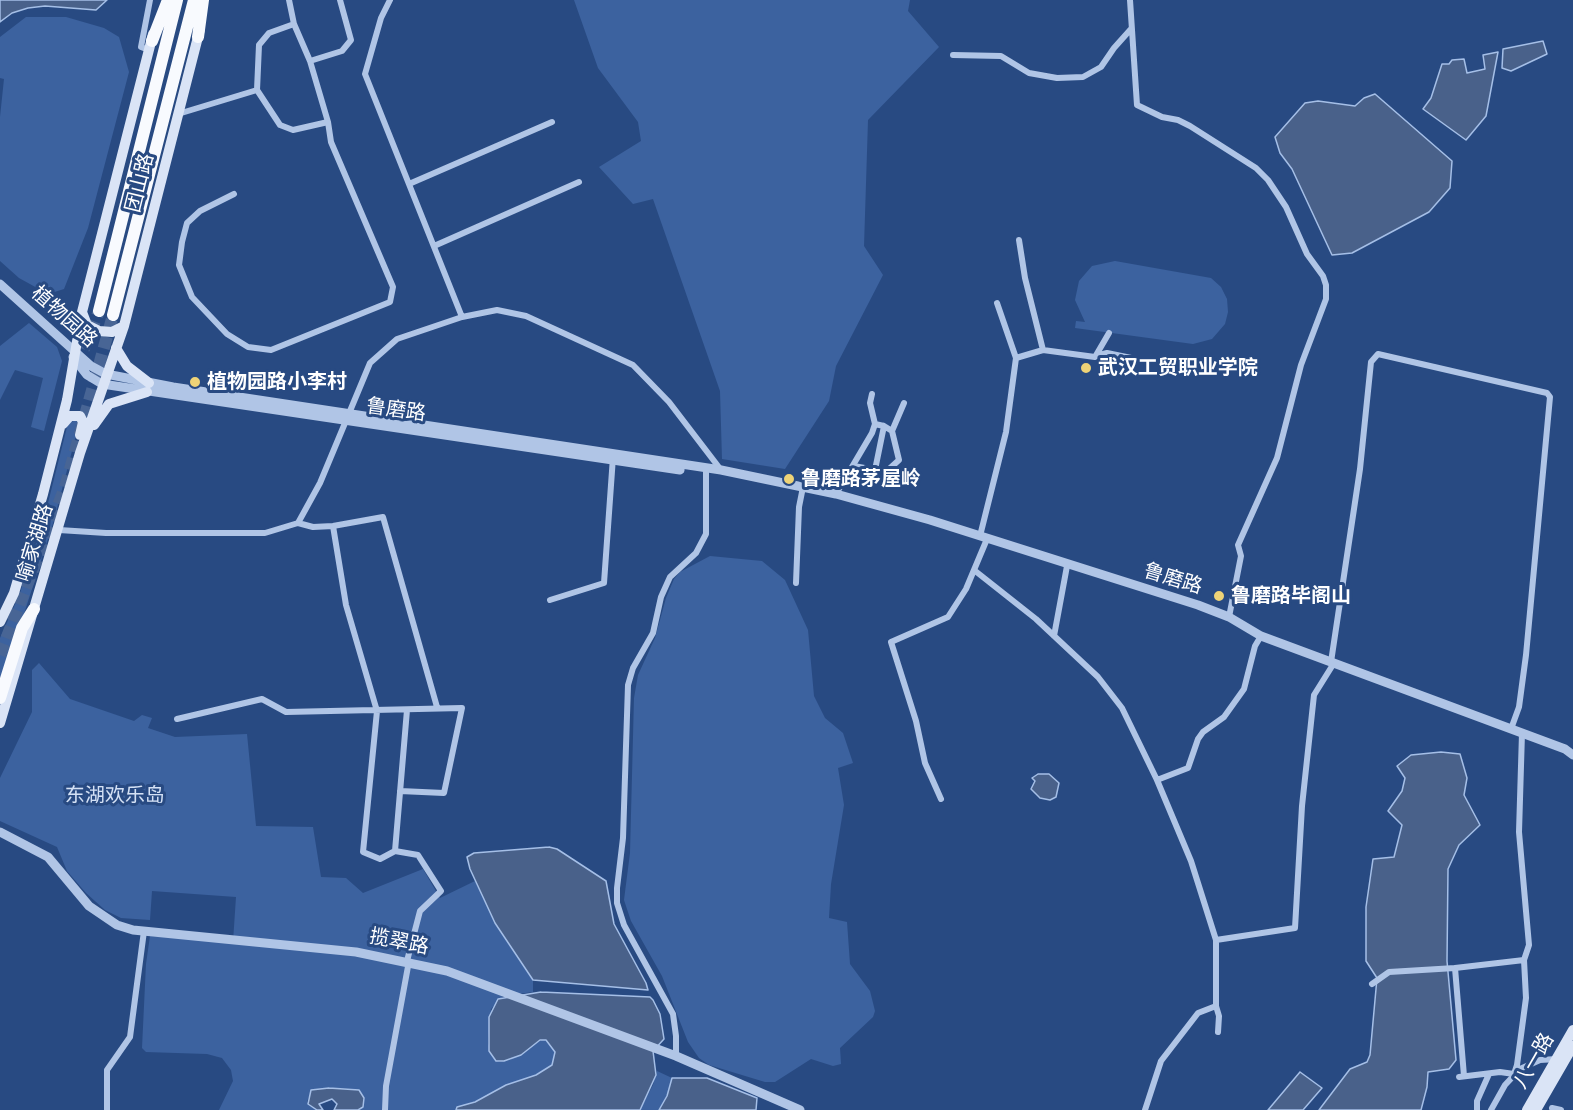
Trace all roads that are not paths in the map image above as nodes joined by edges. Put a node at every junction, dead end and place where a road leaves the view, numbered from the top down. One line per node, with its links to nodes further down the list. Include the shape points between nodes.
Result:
1 (150, 0): 15 (street, via 141,47)
2 (162, 0): 15 (main road, 团山路)
3 (168, 0): 15 (highway)
4 (177, 0): 29 (highway, 团山路)
5 (194, 0): 31 (highway, 团山路)
6 (203, 0): 14 (highway)
7 (208, 0): 14 (main road, 团山路)
8 (289, 0): 12 (street)
9 (340, 0): 17 (street, via 351,40 342,51)
10 (390, 0): 23 (street, via 364,74)
11 (1130, 0): 13 (street)
12 (294, 24): 17 (street); 18 (street, via 269,33 259,45)
13 (1131, 28): 16 (street, via 1101,67 1083,77 1029,73 1001,56); 68 (street, via 1137,105 1190,126 1256,168 1287,207 1307,254 1326,285 1326,299 1300,365 1277,458 1238,545 1242,556)
14 (198, 37): 19 (main road, 团山路)
15 (150, 45): 30 (main road, 团山路)
16 (953, 55)
17 (310, 61): 20 (street)
18 (257, 90): 19 (street); 20 (street, via 280,125 293,130)
19 (177, 114): 33 (main road, 团山路)
20 (328, 122): 24 (street, via 331,142 393,287 390,302 271,350 248,347 226,334 192,297 179,265 187,224 200,211)
21 (552, 122): 23 (street)
22 (579, 182): 26 (street)
23 (409, 184): 26 (street)
24 (234, 194)
25 (1019, 240): 36 (street)
26 (434, 246): 32 (street)
27 (0, 284): 37 (street, 植物园路)
28 (997, 303): 39 (street)
29 (99, 311)
30 (82, 312): 33 (main road, via 87,325 99,331 112,332); 37 (main road, 团山路)
31 (113, 315)
32 (462, 316): 45 (street, via 397,339 384,348 370,363); 54 (street, via 507,310 633,365 669,402)
33 (124, 326): 35 (main road, 团山路)
34 (1109, 333): 38 (street)
35 (116, 348): 41 (main road, 团山路); 42 (main road)
36 (1043, 350): 38 (street); 39 (street)
37 (75, 355): 41 (street, 植物园路); 48 (main road, 喻家湖路)
38 (1095, 357): 40 (street, via 1107,353)
39 (1016, 358): 62 (street, via 1006,432)
40 (1136, 359)
41 (104, 379): 42 (street, 鲁磨路); 50 (main road, 喻家湖路)
42 (148, 387): 45 (street, 鲁磨路); 50 (main road, via 103,409 86,449)
43 (872, 394): 46 (street)
44 (904, 403): 49 (street)
45 (350, 417): 51 (street, 鲁磨路); 59 (street)
46 (875, 424): 47 (street); 52 (street)
47 (884, 426): 49 (street); 55 (street)
48 (60, 430): 50 (main road, via 70,416 81,417 77,446); 69 (main road, 喻家湖路, via 14,592)
49 (892, 431): 55 (street, via 899,460 888,470)
50 (80, 453): 61 (main road, 喻家湖路)
51 (613, 456): 53 (street, 鲁磨路); 66 (street, via 604,583)
52 (854, 466): 55 (street); 58 (street)
53 (706, 470): 54 (street, 鲁磨路); 56 (street, 鲁磨路); 97 (street, via 706,534 696,553 670,577 653,633 631,675 627,694 623,838 616,888 624,925 673,1014)
54 (722, 470): 56 (street, 鲁磨路)
55 (875, 470)
56 (748, 476): 57 (street, 鲁磨路)
57 (803, 486): 58 (street, 鲁磨路); 65 (street)
58 (836, 494): 62 (street, 鲁磨路)
59 (298, 523): 60 (street); 61 (street, via 265,532)
60 (333, 526): 74 (street, via 382,517); 76 (street, via 346,605)
61 (59, 530): 67 (main road, 喻家湖路)
62 (983, 538): 63 (street, 鲁磨路); 64 (street)
63 (1067, 566): 68 (street, 鲁磨路); 70 (street)
64 (974, 570): 70 (street); 84 (street, via 957,606 945,619 891,642 925,763)
65 (796, 583)
66 (550, 600)
67 (34, 609): 73 (highway, via 22,628); 78 (main road, 喻家湖路)
68 (1229, 617): 71 (street, 鲁磨路)
69 (0, 622)
70 (1054, 636): 82 (street, via 1098,677 1122,708)
71 (1261, 636): 72 (street, 鲁磨路); 82 (street, via 1244,688 1224,717 1203,732 1188,768)
72 (1333, 662): 79 (street, 鲁磨路); 79 (street, via 1371,362 1378,354 1547,393 1550,397 1526,656 1519,707); 88 (street, via 1314,694 1295,928)
73 (0, 698)
74 (437, 707): 75 (street); 83 (street, via 462,708 444,793)
75 (406, 710): 76 (street); 83 (street)
76 (377, 711): 77 (street, via 283,712 262,699); 86 (street, via 363,852 380,860)
77 (177, 718)
78 (0, 723)
79 (1511, 729): 80 (street, 鲁磨路)
80 (1522, 733): 81 (street, 鲁磨路); 89 (street, via 1519,832 1529,945)
81 (1573, 755)
82 (1157, 780): 88 (street, via 1191,861)
83 (400, 791): 86 (street)
84 (941, 800)
85 (0, 832): 87 (street, 揽翠路, via 48,857 105,919 126,929)
86 (395, 851): 90 (street, via 418,855 441,891 420,911)
87 (144, 931): 90 (street, 揽翠路, via 356,952); 102 (street, via 130,1037 107,1070)
88 (1216, 940): 93 (street)
89 (1524, 960): 91 (street); 100 (street, via 1526,998)
90 (408, 961): 97 (street, 揽翠路, via 447,971); 103 (street)
91 (1455, 968): 92 (street, via 1389,972); 99 (street, via 1461,1076)
92 (1372, 984)
93 (1216, 1006): 95 (street); 105 (street, via 1197,1014 1161,1061)
94 (1573, 1030): 98 (main road, 八一路)
95 (1218, 1032)
96 (1573, 1046): 109 (main road, 八一路)
97 (676, 1056): 104 (street, 揽翠路)
98 (1557, 1059): 100 (street, via 1530,1064); 108 (main road, 八一路)
99 (1489, 1074): 100 (street); 106 (street)
100 (1514, 1074): 107 (street)
101 (1552, 1108): 110 (street)
102 (107, 1110)
103 (385, 1110)
104 (800, 1110)
105 (1144, 1110)
106 (1477, 1110)
107 (1491, 1110)
108 (1527, 1110)
109 (1536, 1110)
110 (1561, 1110)

